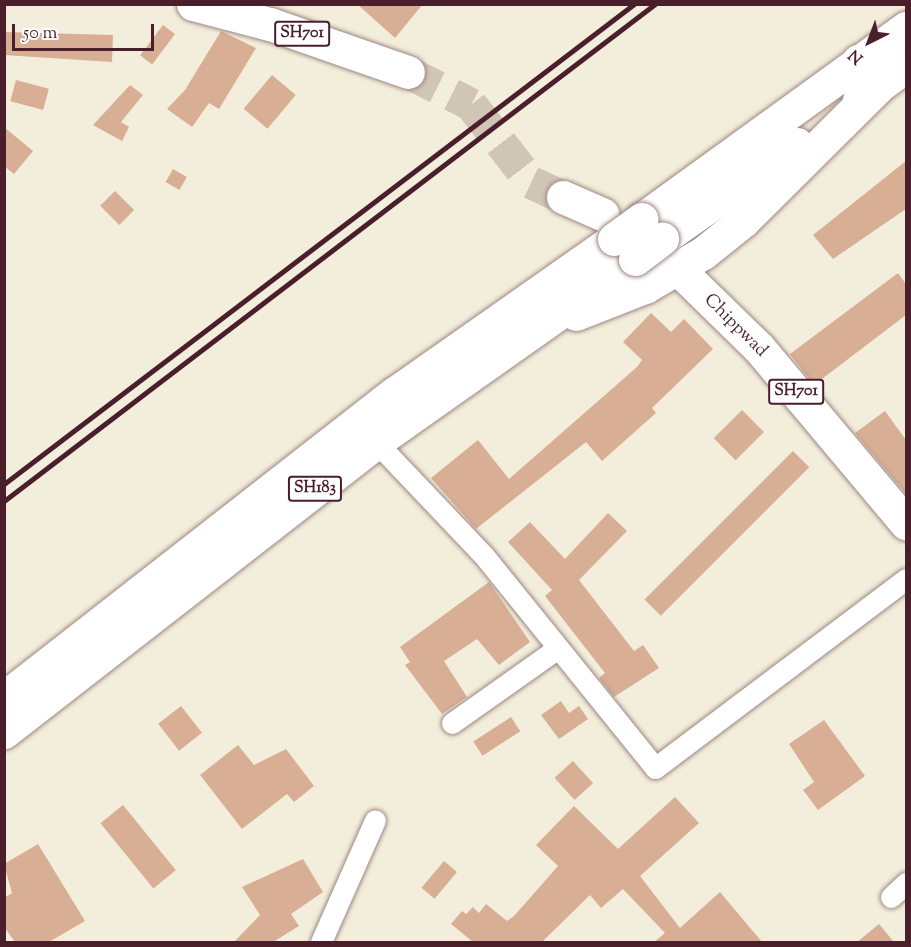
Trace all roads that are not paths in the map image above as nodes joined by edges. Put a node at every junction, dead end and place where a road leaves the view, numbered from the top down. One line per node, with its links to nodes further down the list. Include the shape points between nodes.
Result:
1 (193, 4): 5 (main road, SH701, via 270,24)
2 (906, 28): 3 (main road)
3 (858, 61): 6 (main road); 8 (main road)
4 (906, 66): 6 (main road)
5 (408, 72)
6 (877, 88): 8 (main road); 10 (main road, via 743,221)
7 (563, 197): 9 (main road)
8 (652, 229): 9 (main road, bridge)
9 (617, 238): 11 (main road, SH183)
10 (677, 268): 11 (main road, via 611,302); 13 (main road, Chippwad / SH701, via 759,348)
11 (529, 317): 12 (main road, SH183); 16 (main road, via 395,393)
12 (376, 442): 15 (street, via 485,557); 18 (main road, SH183)
13 (906, 523)
14 (906, 579): 15 (street, via 656,768)
15 (558, 648): 17 (street)
16 (4, 698)
17 (452, 723)
18 (4, 732)
19 (375, 820): 22 (street)
20 (906, 883): 21 (street)
21 (891, 897)
22 (321, 942)

